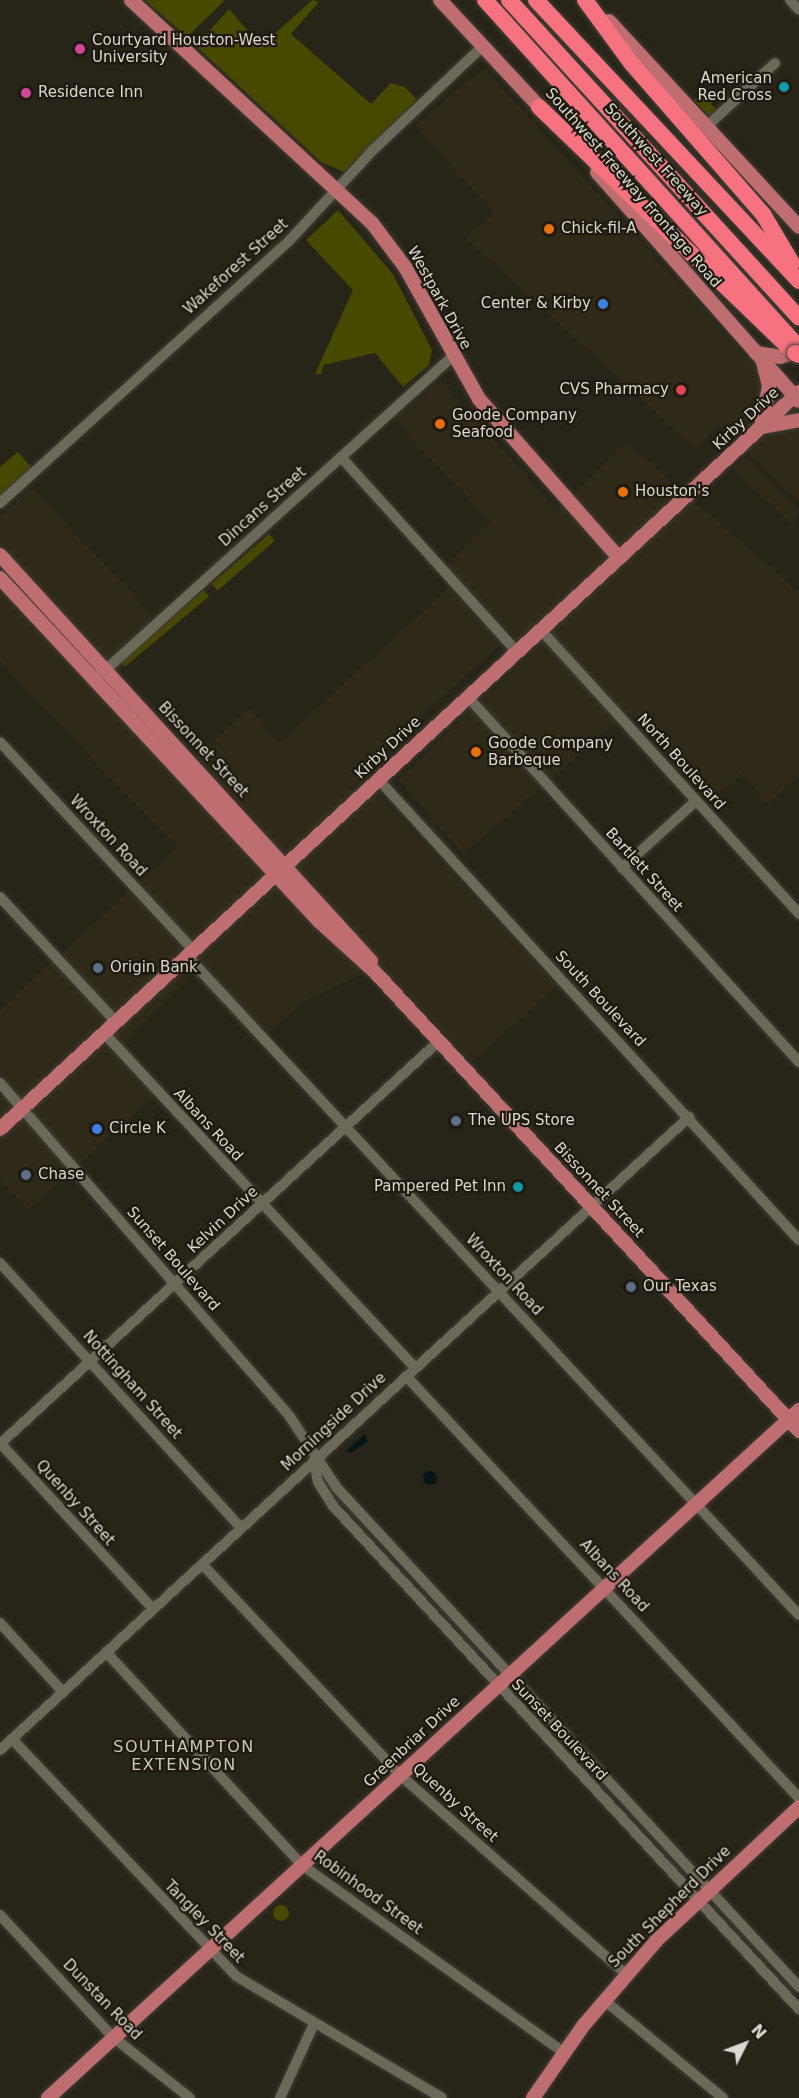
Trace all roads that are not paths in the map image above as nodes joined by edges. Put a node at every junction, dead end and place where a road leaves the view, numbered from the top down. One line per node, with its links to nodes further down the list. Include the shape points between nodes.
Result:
1 (130, 0): 13 (main road, Westpark Drive)
2 (440, 0): 9 (main road, Southwest Freeway Frontage Road)
3 (485, 0): 18 (highway, Southwest Freeway)
4 (509, 0): 17 (highway)
5 (536, 0): 16 (highway, Southwest Freeway)
6 (586, 0): 12 (main road); 15 (highway, via 632,64 763,214)
7 (790, 0): 8 (street)
8 (799, 10)
9 (484, 45): 11 (main road, Southwest Freeway Frontage Road); 13 (street, Wakeforest Street, via 372,151)
10 (775, 63): 12 (street)
11 (539, 106): 18 (highway); 22 (main road, Southwest Freeway Frontage Road)
12 (706, 127): 14 (main road)
13 (339, 191): 21 (main road, Westpark Drive, via 397,254); 27 (street, Wakeforest Street)
14 (799, 227)
15 (799, 274)
16 (799, 280)
17 (796, 315)
18 (775, 330): 19 (highway, Southwest Freeway); 20 (highway)
19 (799, 346)
20 (799, 353): 22 (main road)
21 (453, 356): 26 (street, Dincans Street); 29 (main road, Westpark Drive, via 486,409)
22 (760, 356): 23 (main road, Southwest Freeway Frontage Road); 25 (main road, via 769,386)
23 (798, 396): 25 (main road, Kirby Drive)
24 (799, 420): 25 (main road)
25 (761, 427): 29 (main road, Kirby Drive)
26 (341, 457): 32 (street); 33 (street, Dincans Street)
27 (0, 503)
28 (0, 555): 33 (main road, Bissonnet Street)
29 (619, 558): 31 (main road, Kirby Drive)
30 (0, 578): 34 (main road, Bissonnet Street)
31 (541, 630): 32 (main road, Kirby Drive); 40 (street, North Boulevard)
32 (517, 652): 35 (main road, Kirby Drive)
33 (106, 669): 34 (street, Dincans Street); 37 (main road, Bissonnet Street)
34 (94, 680): 38 (main road, Bissonnet Street)
35 (468, 697): 39 (main road, Kirby Drive); 41 (street, Bartlett Street)
36 (0, 742): 45 (street, Wroxton Road)
37 (188, 758): 38 (main road); 42 (main road, Bissonnet Street)
38 (177, 768): 42 (main road, Bissonnet Street)
39 (378, 780): 42 (main road, Kirby Drive); 52 (street, South Boulevard)
40 (696, 801): 41 (street); 44 (street, North Boulevard)
41 (622, 868): 49 (street, Bartlett Street)
42 (281, 870): 45 (main road, Kirby Drive); 48 (main road, Bissonnet Street)
43 (0, 897): 46 (street)
44 (799, 914)
45 (190, 953): 46 (main road, Kirby Drive); 53 (street, Wroxton Road)
46 (116, 1022): 47 (main road, Kirby Drive)
47 (104, 1033): 51 (main road, Kirby Drive); 55 (street, Albans Road)
48 (439, 1041): 53 (street, Kelvin Drive); 56 (main road, Bissonnet Street)
49 (799, 1062)
50 (0, 1083): 51 (street, Sunset Boulevard)
51 (22, 1108): 54 (main road, Kirby Drive); 59 (street, Sunset Boulevard)
52 (689, 1117): 56 (street, Morningside Drive); 57 (street, South Boulevard)
53 (347, 1125): 55 (street, Kelvin Drive); 60 (street, Wroxton Road)
54 (0, 1129)
55 (261, 1204): 59 (street, Kelvin Drive); 62 (street, Albans Road)
56 (591, 1206): 60 (street, Morningside Drive); 64 (main road, Bissonnet Street)
57 (799, 1240)
58 (0, 1263): 61 (street, Nottingham Street)
59 (175, 1283): 61 (street, Kelvin Drive); 67 (street, Sunset Boulevard, via 290,1417)
60 (498, 1291): 62 (street, Morningside Drive); 68 (street, Wroxton Road)
61 (90, 1362): 66 (street, Kelvin Drive); 69 (street, Nottingham Street)
62 (410, 1372): 67 (street, Morningside Drive); 71 (street, Albans Road)
63 (799, 1410): 64 (main road, Greenbriar Drive)
64 (788, 1419): 65 (main road, Bissonnet Street); 68 (main road, Greenbriar Drive)
65 (799, 1431)
66 (0, 1443): 72 (street, Quenby Street)
67 (314, 1460): 69 (street, Morningside Drive); 76 (street, Sunset Boulevard); 77 (street, Sunset Boulevard, via 318,1482 333,1506)
68 (694, 1504): 71 (main road, Greenbriar Drive); 73 (street, Wroxton Road)
69 (241, 1528): 70 (street, Morningside Drive)
70 (202, 1564): 72 (street, Morningside Drive); 81 (street, Quenby Street)
71 (603, 1587): 76 (main road, Greenbriar Drive); 82 (street, Albans Road)
72 (153, 1609): 75 (street, Morningside Drive)
73 (799, 1615)
74 (0, 1623): 78 (street)
75 (106, 1652): 78 (street, Morningside Drive); 84 (street, Robinhood Street)
76 (508, 1674): 77 (main road, Greenbriar Drive); 85 (street, Sunset Boulevard)
77 (497, 1686): 81 (main road, Greenbriar Drive); 86 (street, Sunset Boulevard)
78 (63, 1692): 79 (street, Morningside Drive)
79 (12, 1739): 80 (street, Morningside Drive); 88 (street, Tangley Street)
80 (0, 1750)
81 (400, 1775): 84 (main road, Greenbriar Drive); 89 (street, Quenby Street)
82 (799, 1797)
83 (799, 1807): 85 (main road, South Shepherd Drive)
84 (302, 1864): 88 (main road, Greenbriar Drive); 95 (street, Robinhood Street)
85 (708, 1889): 86 (main road, South Shepherd Drive); 90 (street, Sunset Boulevard)
86 (697, 1900): 89 (main road, South Shepherd Drive); 92 (street, Sunset Boulevard)
87 (0, 1915): 94 (street, Dunstan Road)
88 (207, 1950): 93 (street, Tangley Street, via 236,1976); 94 (main road, Greenbriar Drive)
89 (626, 1974): 91 (main road, South Shepherd Drive)
90 (799, 1987)
91 (604, 2000): 95 (main road, South Shepherd Drive); 101 (street)
92 (799, 2009)
93 (313, 2026): 98 (street); 99 (street, Tangley Street)
94 (113, 2037): 96 (main road, Greenbriar Drive); 97 (street, Dunstan Road)
95 (563, 2052): 100 (main road, South Shepherd Drive)
96 (48, 2098)
97 (190, 2098)
98 (280, 2098)
99 (442, 2098)
100 (533, 2098)
101 (723, 2098)

